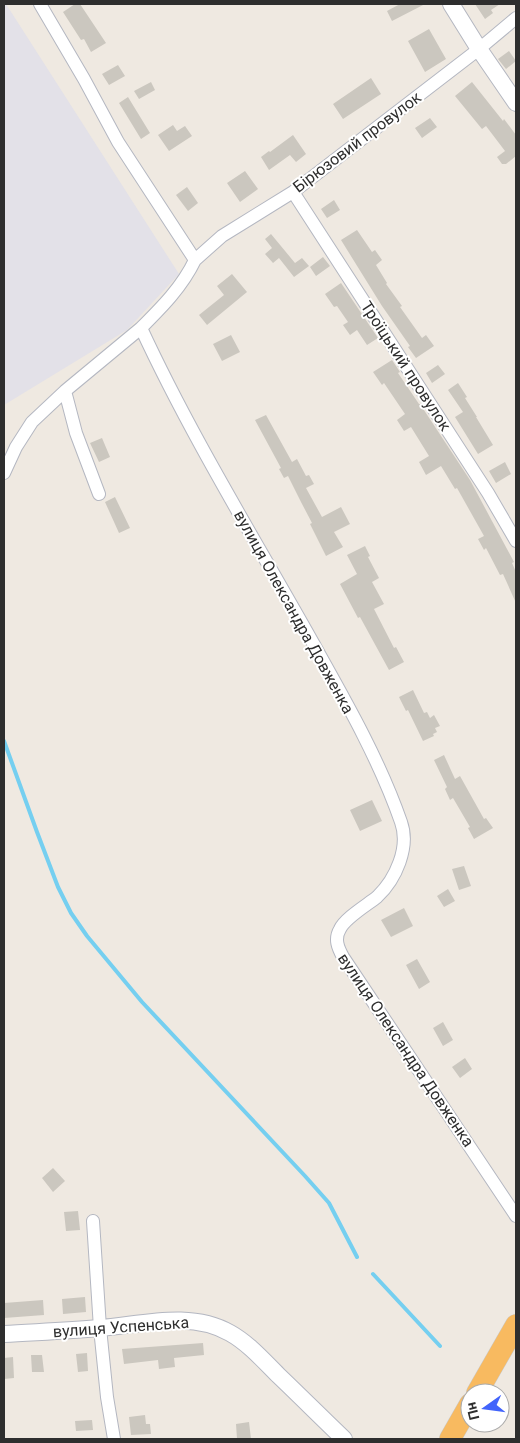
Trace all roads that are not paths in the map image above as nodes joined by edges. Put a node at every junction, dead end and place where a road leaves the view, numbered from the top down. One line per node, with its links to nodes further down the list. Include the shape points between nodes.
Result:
1 (40, 4): 7 (street, via 118,142)
2 (451, 4): 4 (street)
3 (516, 18): 4 (street, Бірюзовий провулок)
4 (479, 49): 5 (street); 6 (street, Бірюзовий провулок)
5 (516, 103)
6 (293, 192): 7 (street, Бірюзовий провулок, via 222,236); 12 (street, Троїцький провулок)
7 (195, 260): 8 (street, via 177,290)
8 (141, 328): 9 (street); 13 (street, вулиця Олександра Довженка, via 194,433 343,697 383,777 402,824 403,850 396,869 378,895 340,928 338,948)
9 (65, 391): 10 (street, via 32,422); 11 (street, via 76,433)
10 (4, 473)
11 (99, 494)
12 (516, 541)
13 (516, 1216)
14 (93, 1222): 16 (street)
15 (516, 1325): 18 (highway)
16 (100, 1328): 17 (street, вулиця Успенська); 20 (street); 21 (street, вулиця Успенська, via 182,1320 214,1325 235,1336 258,1355)
17 (4, 1334)
18 (482, 1383)
19 (460, 1422): 22 (highway)
20 (114, 1439)
21 (344, 1439)
22 (450, 1439)

